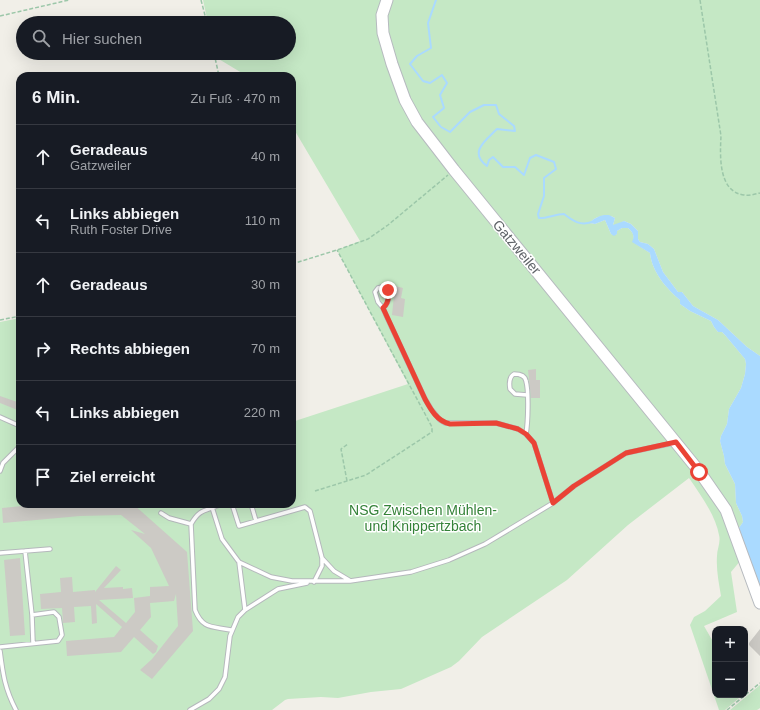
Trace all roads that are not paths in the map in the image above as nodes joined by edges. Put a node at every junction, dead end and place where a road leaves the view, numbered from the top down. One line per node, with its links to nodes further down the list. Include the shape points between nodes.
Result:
1 (387, 0): 7 (street, Gatzweiler, via 382,15 383,33 405,100 417,122)
2 (383, 308): 2 (lane, via 389,296 388,290 382,287 376,292 378,302); 6 (lane, via 430,409 440,420 450,424 496,423)
3 (527, 396): 3 (lane, via 525,378 520,374 514,374 509,382 510,389 516,394); 6 (lane)
4 (0, 417): 5 (lane)
5 (16, 424)
6 (526, 434): 10 (lane, via 534,443)
7 (676, 442): 10 (lane, via 626,453 574,486); 24 (street, Gatzweiler, via 726,510)
8 (16, 450): 9 (lane, via 3,463)
9 (0, 471)
10 (553, 503): 22 (lane, via 485,544 450,560 411,572)
11 (233, 508): 15 (lane, via 239,526)
12 (252, 508): 15 (lane)
13 (212, 509): 16 (lane, via 207,508 196,515); 21 (lane, via 222,539)
14 (161, 513): 16 (lane)
15 (256, 521): 20 (lane, via 305,507 310,511)
16 (191, 524): 27 (lane, via 195,610 199,620 206,625)
17 (50, 549): 18 (lane)
18 (25, 551): 19 (lane); 26 (lane)
19 (0, 553)
20 (322, 558): 22 (lane, via 334,570); 23 (lane, via 322,566)
21 (239, 562): 23 (lane, via 271,577); 25 (lane)
22 (350, 580): 23 (lane)
23 (314, 582): 25 (lane, via 278,589)
24 (760, 603)
25 (245, 610): 27 (lane)
26 (32, 615): 28 (lane); 28 (lane, via 54,612 59,617 62,634 58,641)
27 (231, 630): 32 (lane, via 225,678 209,699)
28 (33, 643): 29 (lane)
29 (0, 647)
30 (0, 651): 31 (lane, via 3,678)
31 (16, 710)
32 (190, 710)

